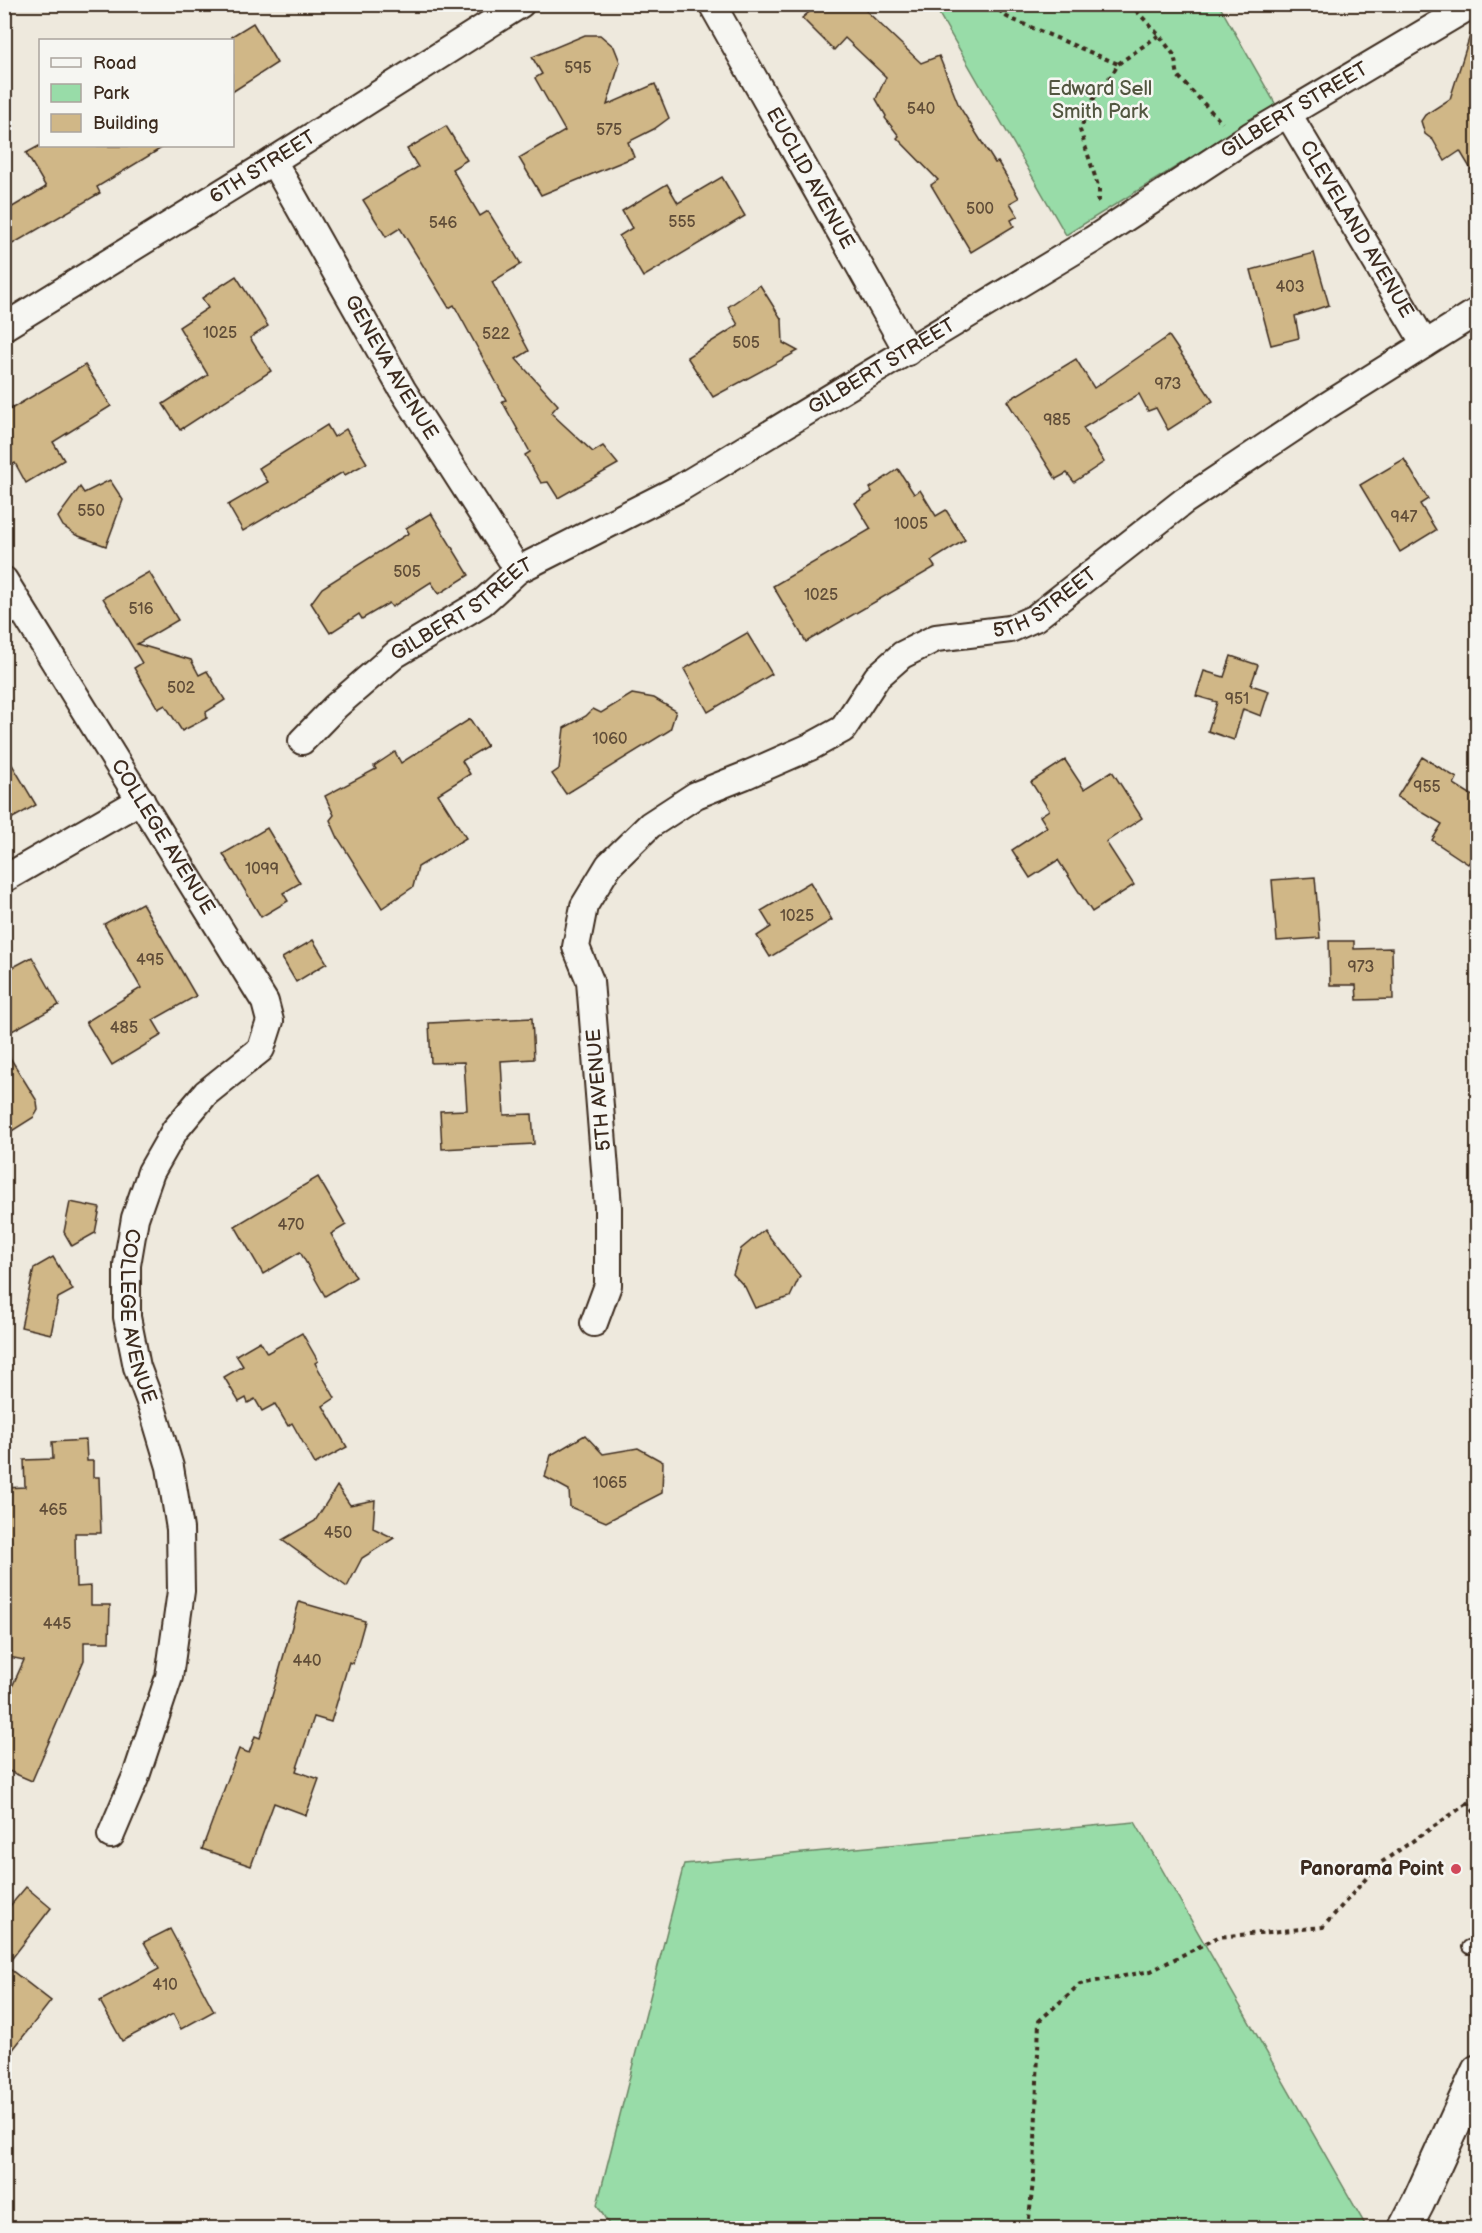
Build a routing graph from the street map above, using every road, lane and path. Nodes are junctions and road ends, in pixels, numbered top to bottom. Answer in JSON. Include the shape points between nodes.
{"nodes":[{"id":1,"x":521,"y":4,"type":"edge"},
{"id":2,"x":712,"y":4,"type":"edge"},
{"id":3,"x":992,"y":4,"type":"edge"},
{"id":4,"x":1131,"y":4,"type":"edge"},
{"id":5,"x":1473,"y":4,"type":"edge"},
{"id":6,"x":1159,"y":35,"type":"junction"},
{"id":7,"x":1118,"y":64,"type":"junction"},
{"id":8,"x":1288,"y":114,"type":"junction"},
{"id":9,"x":1237,"y":145,"type":"junction"},
{"id":10,"x":273,"y":161,"type":"junction"},
{"id":11,"x":1092,"y":240,"type":"junction"},
{"id":12,"x":1478,"y":311,"type":"edge"},
{"id":13,"x":4,"y":327,"type":"edge"},
{"id":14,"x":1425,"y":344,"type":"junction"},
{"id":15,"x":908,"y":352,"type":"junction"},
{"id":16,"x":518,"y":570,"type":"junction"},
{"id":17,"x":4,"y":580,"type":"edge"},
{"id":18,"x":14,"y":616,"type":"edge"},
{"id":19,"x":302,"y":741,"type":"dead end"},
{"id":20,"x":141,"y":800,"type":"junction"},
{"id":21,"x":609,"y":865,"type":"joint"},
{"id":22,"x":4,"y":879,"type":"edge"},
{"id":23,"x":594,"y":1323,"type":"dead end"},
{"id":24,"x":1478,"y":1799,"type":"edge"},
{"id":25,"x":1468,"y":1803,"type":"junction"},
{"id":26,"x":1478,"y":1818,"type":"edge"},
{"id":27,"x":111,"y":1834,"type":"dead end"},
{"id":28,"x":1478,"y":2071,"type":"edge"},
{"id":29,"x":1028,"y":2229,"type":"edge"},
{"id":30,"x":1405,"y":2229,"type":"edge"}],
"edges":[{"from":1,"to":10,"type":"street","name":"6TH STREET"},
{"from":2,"to":15,"type":"street","name":"EUCLID AVENUE"},
{"from":3,"to":7,"type":"path","via":[[1007,17]]},
{"from":4,"to":6,"type":"path"},
{"from":5,"to":8,"type":"street","name":"GILBERT STREET"},
{"from":6,"to":7,"type":"path"},
{"from":6,"to":9,"type":"path","via":[[1174,55],[1179,76]]},
{"from":7,"to":11,"type":"path","via":[[1098,89],[1080,130],[1099,189],[1099,199],[1083,215]]},
{"from":8,"to":9,"type":"street","name":"GILBERT STREET"},
{"from":8,"to":14,"type":"street","name":"CLEVELAND AVENUE"},
{"from":9,"to":11,"type":"street","name":"GILBERT STREET"},
{"from":10,"to":13,"type":"street","name":"6TH STREET"},
{"from":10,"to":16,"type":"street","name":"GENEVA AVENUE","via":[[402,389]]},
{"from":11,"to":15,"type":"street","name":"GILBERT STREET"},
{"from":12,"to":14,"type":"street","name":"5TH STREET"},
{"from":14,"to":21,"type":"street","name":"5TH STREET","via":[[1184,501],[1035,618],[1010,629],[936,638],[903,655],[877,677],[843,729],[777,762],[696,795],[650,825]]},
{"from":15,"to":16,"type":"street","name":"GILBERT STREET","via":[[680,488]]},
{"from":16,"to":19,"type":"street","name":"GILBERT STREET","via":[[483,602],[396,654]]},
{"from":17,"to":18,"type":"street","name":"COLLEGE AVENUE"},
{"from":18,"to":20,"type":"street","name":"COLLEGE AVENUE"},
{"from":20,"to":22,"type":"street"},
{"from":20,"to":27,"type":"street","name":"COLLEGE AVENUE","via":[[265,1002],[270,1021],[261,1049],[206,1094],[175,1130],[151,1172],[135,1218],[127,1265],[128,1317],[137,1367],[170,1467],[180,1529],[181,1591],[169,1677],[136,1776]]},
{"from":21,"to":23,"type":"street","name":"5TH AVENUE","via":[[584,906],[576,947],[590,981],[608,1207],[608,1285]]},
{"from":24,"to":25,"type":"path"},
{"from":25,"to":26,"type":"path"},
{"from":25,"to":29,"type":"path","via":[[1379,1864],[1323,1927],[1218,1937],[1151,1971],[1080,1984],[1040,2020]]},
{"from":28,"to":30,"type":"street"}]}
